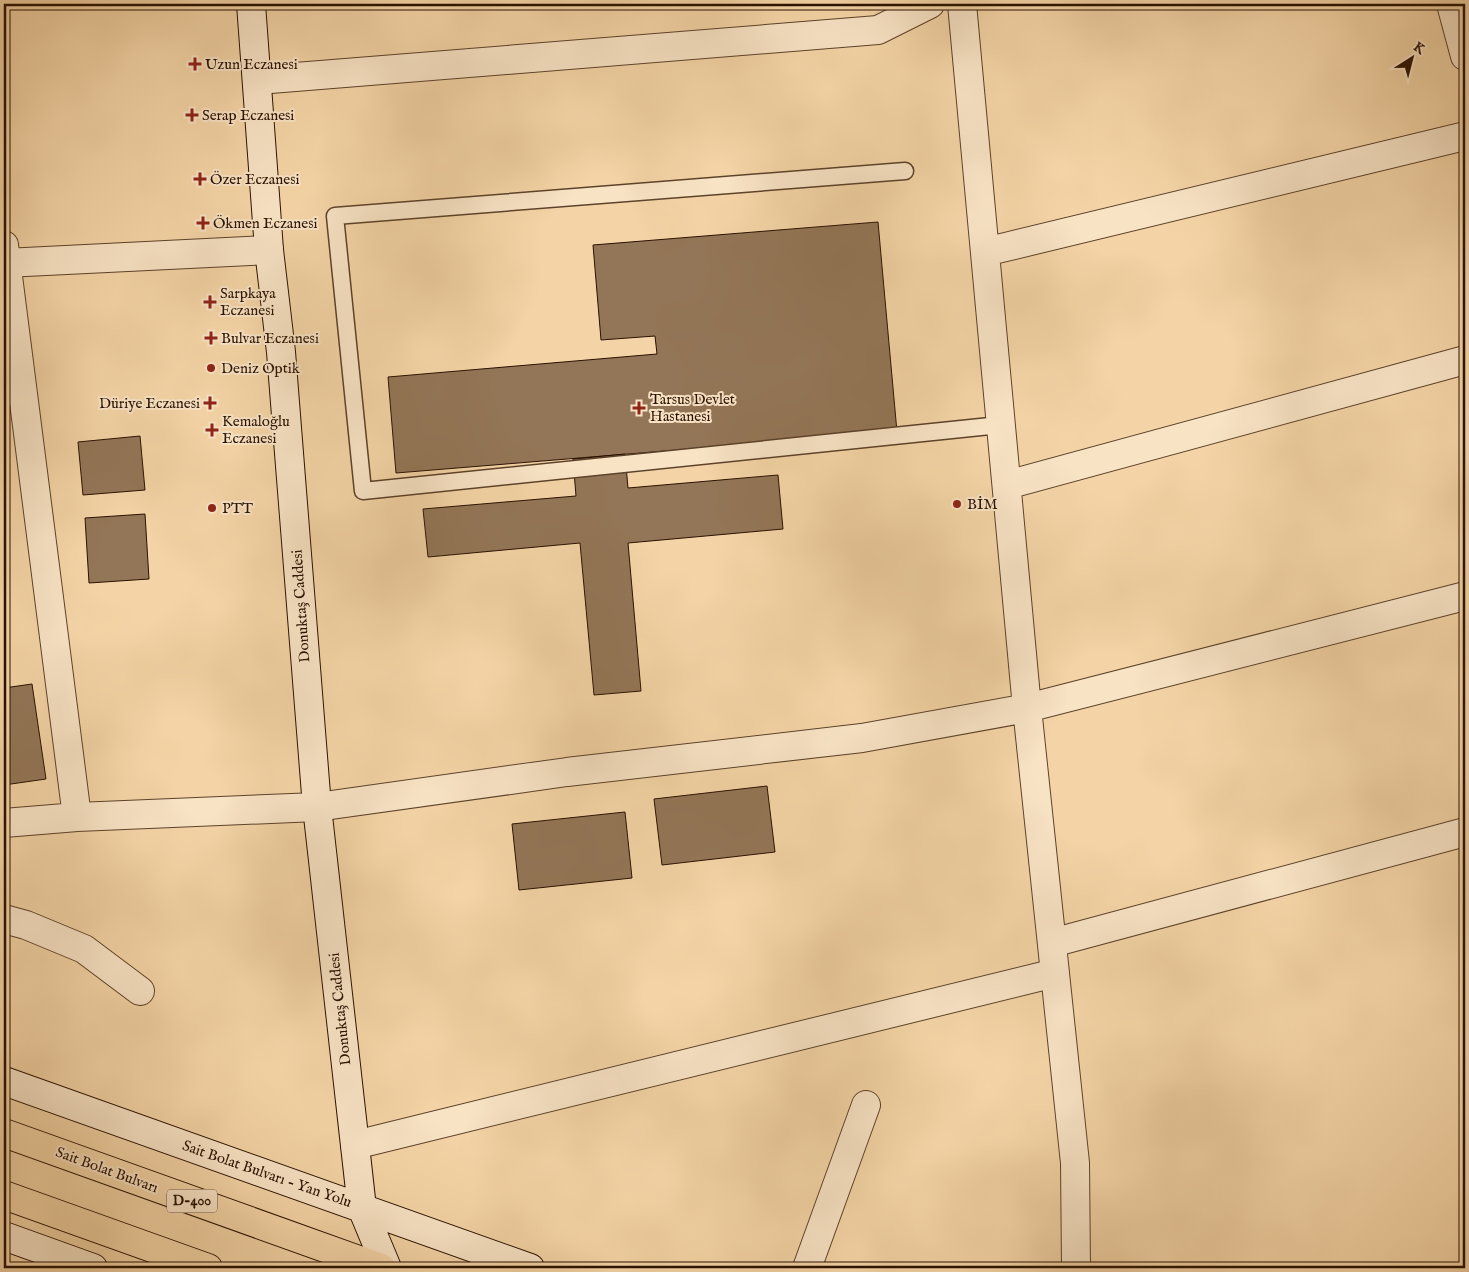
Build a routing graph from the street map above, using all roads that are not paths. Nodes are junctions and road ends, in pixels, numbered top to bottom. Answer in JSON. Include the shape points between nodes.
{"nodes":[{"id":1,"x":251,"y":4,"type":"edge"},
{"id":2,"x":930,"y":4,"type":"edge"},
{"id":3,"x":962,"y":4,"type":"edge"},
{"id":4,"x":1451,"y":4,"type":"edge"},
{"id":5,"x":1465,"y":56,"type":"edge"},
{"id":6,"x":258,"y":80,"type":"junction"},
{"id":7,"x":1465,"y":136,"type":"edge"},
{"id":8,"x":905,"y":171,"type":"dead end"},
{"id":9,"x":269,"y":250,"type":"junction"},
{"id":10,"x":985,"y":252,"type":"junction"},
{"id":11,"x":4,"y":254,"type":"edge"},
{"id":12,"x":1465,"y":360,"type":"edge"},
{"id":13,"x":1000,"y":425,"type":"junction"},
{"id":14,"x":1007,"y":485,"type":"junction"},
{"id":15,"x":1465,"y":596,"type":"edge"},
{"id":16,"x":1027,"y":708,"type":"junction"},
{"id":17,"x":316,"y":807,"type":"junction"},
{"id":18,"x":77,"y":816,"type":"junction"},
{"id":19,"x":4,"y":823,"type":"edge"},
{"id":20,"x":1465,"y":832,"type":"edge"},
{"id":21,"x":4,"y":919,"type":"edge"},
{"id":22,"x":1052,"y":943,"type":"junction"},
{"id":23,"x":1055,"y":973,"type":"junction"},
{"id":24,"x":140,"y":991,"type":"dead end"},
{"id":25,"x":4,"y":1081,"type":"edge"},
{"id":26,"x":866,"y":1105,"type":"dead end"},
{"id":27,"x":4,"y":1133,"type":"edge"},
{"id":28,"x":356,"y":1145,"type":"junction"},
{"id":29,"x":4,"y":1195,"type":"edge"},
{"id":30,"x":362,"y":1208,"type":"junction"},
{"id":31,"x":4,"y":1236,"type":"edge"},
{"id":32,"x":93,"y":1268,"type":"edge"},
{"id":33,"x":208,"y":1268,"type":"edge"},
{"id":34,"x":381,"y":1268,"type":"edge"},
{"id":35,"x":387,"y":1268,"type":"edge"},
{"id":36,"x":530,"y":1268,"type":"edge"},
{"id":37,"x":807,"y":1268,"type":"edge"},
{"id":38,"x":1076,"y":1268,"type":"edge"}],
"edges":[{"from":1,"to":6,"type":"street","name":"Donuktaş Caddesi"},
{"from":2,"to":6,"type":"street","via":[[878,30]]},
{"from":3,"to":10,"type":"street"},
{"from":4,"to":5,"type":"street"},
{"from":6,"to":9,"type":"street","name":"Donuktaş Caddesi"},
{"from":7,"to":10,"type":"street"},
{"from":8,"to":13,"type":"lane","via":[[335,216],[363,491]]},
{"from":9,"to":11,"type":"street"},
{"from":9,"to":17,"type":"street","name":"Donuktaş Caddesi","via":[[282,362]]},
{"from":10,"to":13,"type":"street"},
{"from":11,"to":18,"type":"street"},
{"from":12,"to":14,"type":"street"},
{"from":13,"to":14,"type":"street"},
{"from":14,"to":16,"type":"street"},
{"from":15,"to":16,"type":"street"},
{"from":16,"to":17,"type":"street","via":[[862,738],[567,772]]},
{"from":16,"to":22,"type":"street"},
{"from":17,"to":18,"type":"street"},
{"from":17,"to":28,"type":"street","name":"Donuktaş Caddesi"},
{"from":18,"to":19,"type":"street"},
{"from":20,"to":22,"type":"street"},
{"from":21,"to":24,"type":"street","via":[[84,949]]},
{"from":22,"to":23,"type":"street"},
{"from":23,"to":28,"type":"street"},
{"from":23,"to":38,"type":"street","via":[[1075,1163]]},
{"from":25,"to":30,"type":"street","name":"Sait Bolat Bulvarı - Yan Yolu"},
{"from":26,"to":37,"type":"street"},
{"from":27,"to":34,"type":"highway","name":"Sait Bolat Bulvarı","number":"D-400"},
{"from":28,"to":30,"type":"street","name":"Donuktaş Caddesi"},
{"from":29,"to":33,"type":"highway"},
{"from":30,"to":35,"type":"street","name":"Donuktaş Caddesi"},
{"from":30,"to":36,"type":"street","name":"Sait Bolat Bulvarı - Yan Yolu"},
{"from":31,"to":32,"type":"street"}]}
